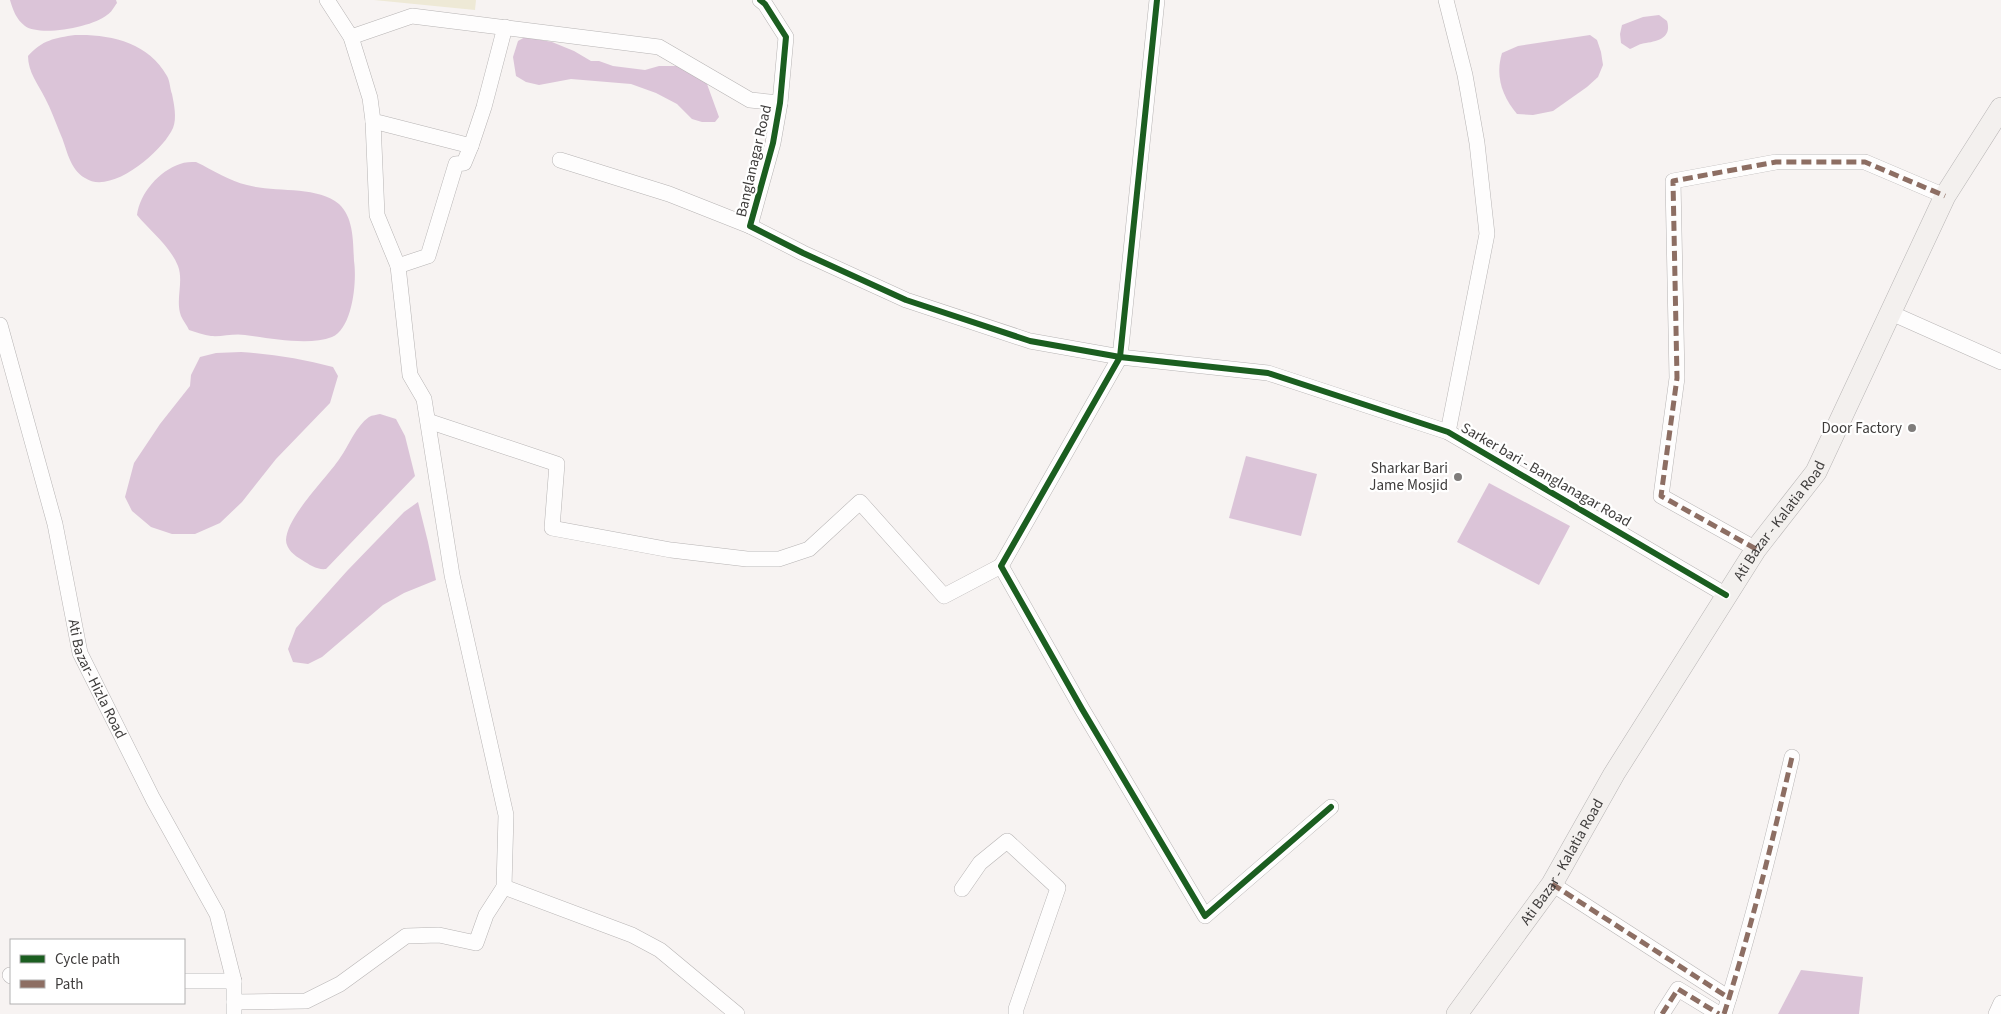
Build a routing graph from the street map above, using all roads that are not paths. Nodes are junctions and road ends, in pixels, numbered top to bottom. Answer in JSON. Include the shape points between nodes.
{"nodes":[{"id":1,"x":327,"y":0,"type":"edge"},
{"id":2,"x":760,"y":0,"type":"edge"},
{"id":3,"x":1157,"y":0,"type":"edge"},
{"id":4,"x":1446,"y":0,"type":"edge"},
{"id":5,"x":505,"y":27,"type":"junction"},
{"id":6,"x":351,"y":37,"type":"junction"},
{"id":7,"x":780,"y":103,"type":"junction"},
{"id":8,"x":2001,"y":108,"type":"edge"},
{"id":9,"x":373,"y":121,"type":"junction"},
{"id":10,"x":471,"y":146,"type":"junction"},
{"id":11,"x":560,"y":160,"type":"dead end"},
{"id":12,"x":1945,"y":196,"type":"junction"},
{"id":13,"x":750,"y":226,"type":"junction"},
{"id":14,"x":398,"y":266,"type":"junction"},
{"id":15,"x":906,"y":300,"type":"joint"},
{"id":16,"x":1891,"y":313,"type":"junction"},
{"id":17,"x":0,"y":325,"type":"edge"},
{"id":18,"x":1120,"y":357,"type":"junction"},
{"id":19,"x":2001,"y":362,"type":"edge"},
{"id":20,"x":428,"y":421,"type":"junction"},
{"id":21,"x":1448,"y":432,"type":"junction"},
{"id":22,"x":1756,"y":549,"type":"junction"},
{"id":23,"x":1001,"y":566,"type":"junction"},
{"id":24,"x":1726,"y":595,"type":"junction"},
{"id":25,"x":1792,"y":757,"type":"dead end"},
{"id":26,"x":1331,"y":807,"type":"dead end"},
{"id":27,"x":1552,"y":884,"type":"junction"},
{"id":28,"x":504,"y":887,"type":"junction"},
{"id":29,"x":962,"y":889,"type":"dead end"},
{"id":30,"x":185,"y":981,"type":"edge"},
{"id":31,"x":234,"y":981,"type":"junction"},
{"id":32,"x":1729,"y":998,"type":"junction"},
{"id":33,"x":2001,"y":1003,"type":"edge"},
{"id":34,"x":234,"y":1008,"type":"edge"},
{"id":35,"x":737,"y":1014,"type":"edge"},
{"id":36,"x":1016,"y":1014,"type":"edge"},
{"id":37,"x":1457,"y":1014,"type":"edge"},
{"id":38,"x":1662,"y":1014,"type":"edge"},
{"id":39,"x":1719,"y":1014,"type":"edge"},
{"id":40,"x":1724,"y":1014,"type":"edge"},
{"id":41,"x":1996,"y":1014,"type":"edge"}],
"edges":[{"from":1,"to":6,"type":"street"},
{"from":2,"to":7,"type":"street","name":"Banglanagar Road","via":[[786,37]]},
{"from":3,"to":18,"type":"street"},
{"from":4,"to":21,"type":"street","via":[[1466,75],[1487,234]]},
{"from":5,"to":6,"type":"street","via":[[412,16]]},
{"from":5,"to":7,"type":"street","via":[[659,47],[750,100]]},
{"from":5,"to":10,"type":"street"},
{"from":6,"to":9,"type":"street","via":[[370,98]]},
{"from":7,"to":13,"type":"street","name":"Banglanagar Road","via":[[774,143]]},
{"from":8,"to":12,"type":"main road","name":"Ati Bazar - Kalatia Road"},
{"from":9,"to":10,"type":"street"},
{"from":9,"to":14,"type":"street","via":[[377,215]]},
{"from":10,"to":14,"type":"street","via":[[464,162],[456,164],[428,256]]},
{"from":11,"to":13,"type":"street","via":[[669,194]]},
{"from":12,"to":16,"type":"main road","name":"Ati Bazar - Kalatia Road"},
{"from":12,"to":22,"type":"street","via":[[1865,162],[1776,162],[1672,181],[1677,378],[1661,496]]},
{"from":13,"to":15,"type":"street","name":"Banglanagar Road"},
{"from":14,"to":20,"type":"street","via":[[410,374],[424,399]]},
{"from":15,"to":18,"type":"street","name":"Sarker bari - Banglanagar Road","via":[[1030,341]]},
{"from":16,"to":19,"type":"street"},
{"from":16,"to":22,"type":"main road","name":"Ati Bazar - Kalatia Road","via":[[1816,472]]},
{"from":17,"to":31,"type":"street","name":"Ati Bazar- Hizla Road","via":[[55,524],[80,653],[153,799],[217,914]]},
{"from":18,"to":21,"type":"street","name":"Sarker bari - Banglanagar Road","via":[[1268,373]]},
{"from":18,"to":23,"type":"street"},
{"from":20,"to":23,"type":"street","via":[[558,464],[552,528],[671,550],[747,559],[779,559],[809,548],[860,502],[944,596]]},
{"from":20,"to":28,"type":"street","via":[[452,575],[506,815]]},
{"from":21,"to":24,"type":"street","name":"Sarker bari - Banglanagar Road"},
{"from":22,"to":24,"type":"main road","name":"Ati Bazar - Kalatia Road"},
{"from":23,"to":26,"type":"street","via":[[1205,916]]},
{"from":24,"to":27,"type":"main road","name":"Ati Bazar - Kalatia Road","via":[[1614,774]]},
{"from":25,"to":32,"type":"street"},
{"from":27,"to":32,"type":"street"},
{"from":27,"to":37,"type":"main road","name":"Ati Bazar - Kalatia Road"},
{"from":28,"to":34,"type":"street","via":[[486,915],[476,943],[439,935],[406,936],[340,984],[306,1001]]},
{"from":28,"to":35,"type":"street","via":[[632,935],[660,950]]},
{"from":29,"to":36,"type":"street","via":[[980,863],[1007,842],[1058,888]]},
{"from":30,"to":31,"type":"street"},
{"from":31,"to":34,"type":"street","name":"Ati Bazar- Hizla Road"},
{"from":32,"to":40,"type":"street"},
{"from":33,"to":41,"type":"street"},
{"from":38,"to":39,"type":"street","via":[[1678,989]]}]}
